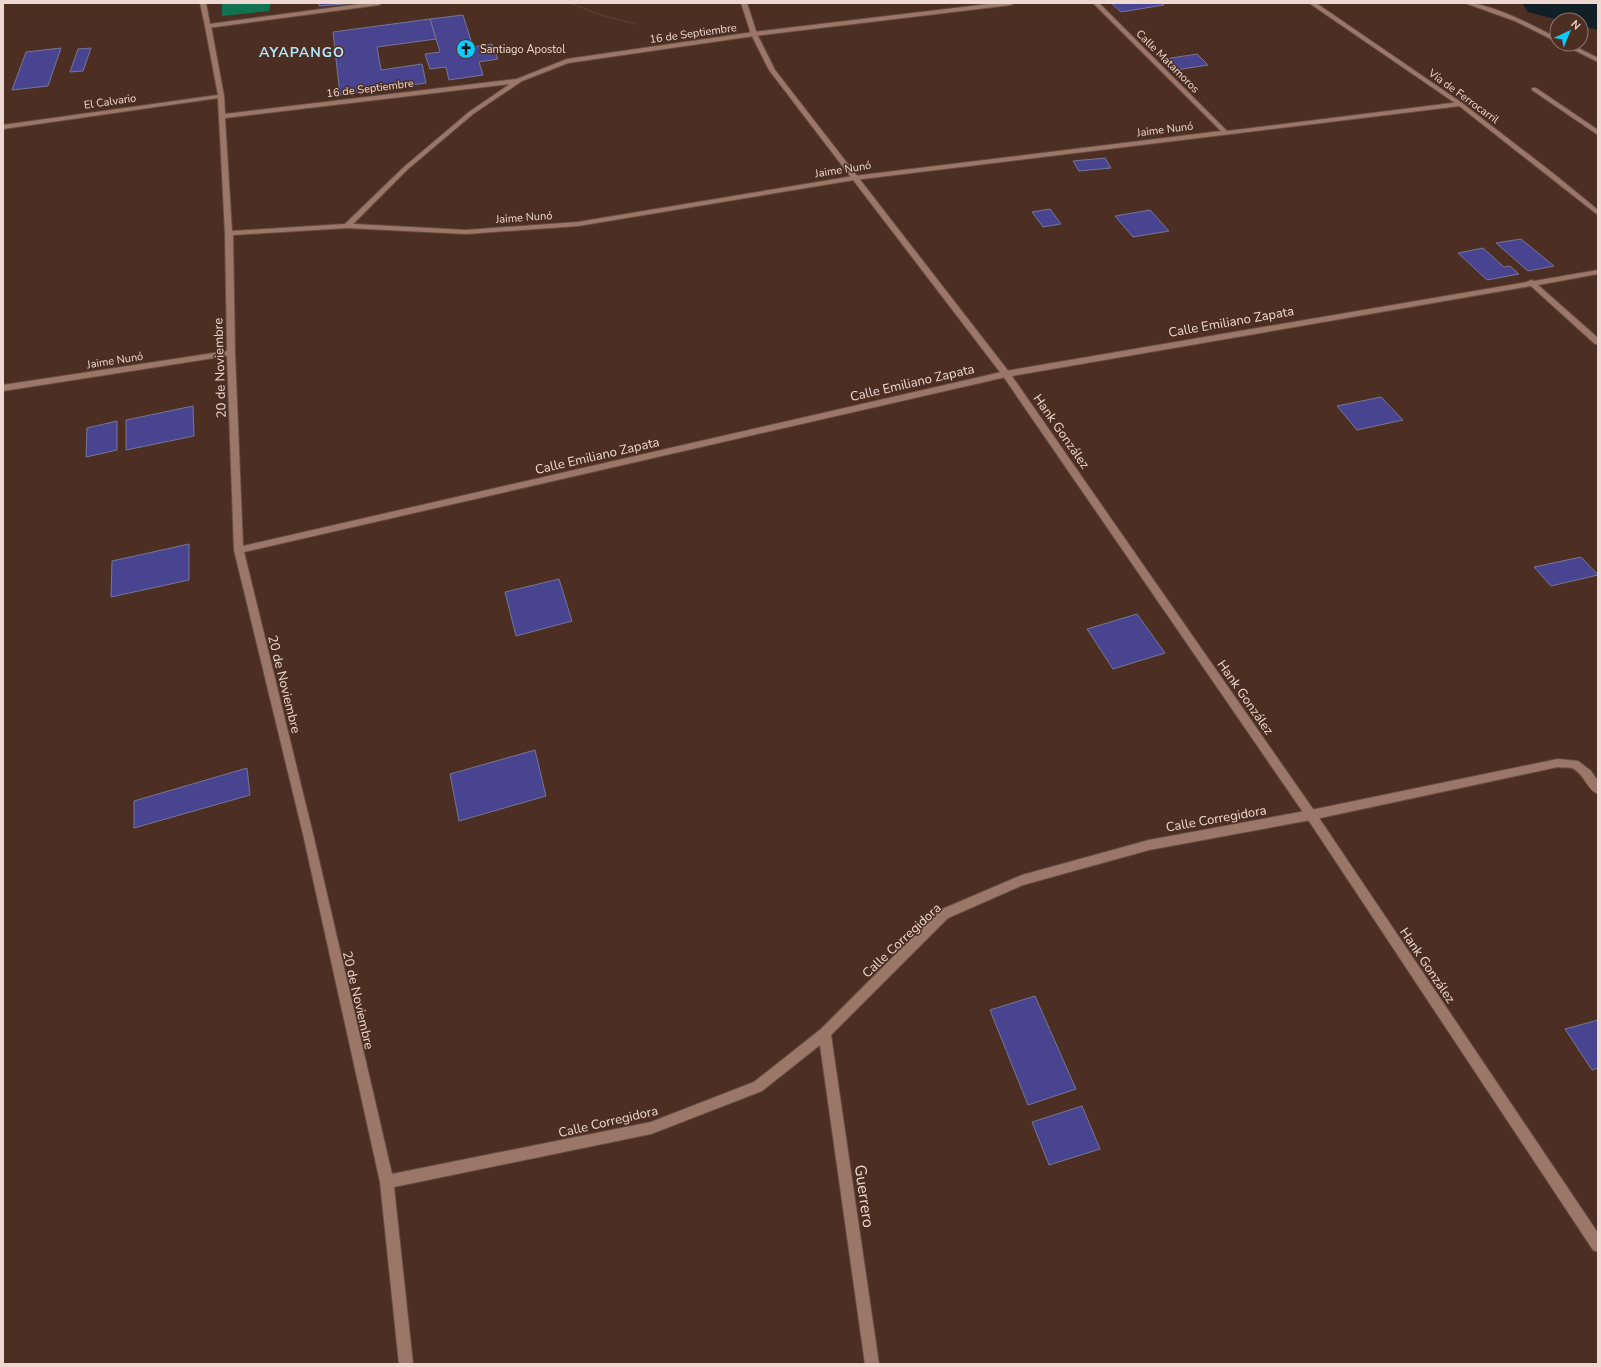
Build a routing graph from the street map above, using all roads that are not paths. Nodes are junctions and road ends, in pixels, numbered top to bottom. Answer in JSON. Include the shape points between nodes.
{"nodes":[{"id":1,"x":204,"y":3,"type":"edge"},
{"id":2,"x":379,"y":3,"type":"edge"},
{"id":3,"x":744,"y":3,"type":"edge"},
{"id":4,"x":1011,"y":3,"type":"edge"},
{"id":5,"x":1096,"y":3,"type":"edge"},
{"id":6,"x":1312,"y":3,"type":"edge"},
{"id":7,"x":1468,"y":3,"type":"edge"},
{"id":8,"x":972,"y":5,"type":"edge"},
{"id":9,"x":208,"y":26,"type":"junction"},
{"id":10,"x":754,"y":34,"type":"junction"},
{"id":11,"x":1549,"y":36,"type":"edge"},
{"id":12,"x":1582,"y":52,"type":"edge"},
{"id":13,"x":1598,"y":60,"type":"edge"},
{"id":14,"x":520,"y":80,"type":"junction"},
{"id":15,"x":1534,"y":89,"type":"dead end"},
{"id":16,"x":221,"y":96,"type":"junction"},
{"id":17,"x":1460,"y":104,"type":"junction"},
{"id":18,"x":222,"y":116,"type":"junction"},
{"id":19,"x":3,"y":127,"type":"edge"},
{"id":20,"x":1226,"y":132,"type":"junction"},
{"id":21,"x":1598,"y":133,"type":"edge"},
{"id":22,"x":854,"y":178,"type":"junction"},
{"id":23,"x":1598,"y":213,"type":"edge"},
{"id":24,"x":347,"y":226,"type":"junction"},
{"id":25,"x":229,"y":233,"type":"junction"},
{"id":26,"x":1598,"y":272,"type":"edge"},
{"id":27,"x":1531,"y":282,"type":"junction"},
{"id":28,"x":1598,"y":342,"type":"edge"},
{"id":29,"x":231,"y":353,"type":"junction"},
{"id":30,"x":1006,"y":374,"type":"junction"},
{"id":31,"x":3,"y":388,"type":"edge"},
{"id":32,"x":239,"y":550,"type":"junction"},
{"id":33,"x":1598,"y":789,"type":"edge"},
{"id":34,"x":1310,"y":815,"type":"junction"},
{"id":35,"x":825,"y":1033,"type":"junction"},
{"id":36,"x":387,"y":1182,"type":"junction"},
{"id":37,"x":1598,"y":1245,"type":"edge"},
{"id":38,"x":406,"y":1364,"type":"edge"},
{"id":39,"x":872,"y":1364,"type":"edge"}],
"edges":[{"from":1,"to":9,"type":"street","name":"20 de Noviembre"},
{"from":2,"to":9,"type":"street"},
{"from":3,"to":10,"type":"street","name":"Hank González"},
{"from":4,"to":8,"type":"street","name":"16 de Septiembre"},
{"from":5,"to":20,"type":"street","name":"Calle Matamoros"},
{"from":6,"to":17,"type":"street","name":"Vía de Ferrocarril"},
{"from":7,"to":11,"type":"street","via":[[1517,20]]},
{"from":8,"to":10,"type":"street","name":"16 de Septiembre"},
{"from":9,"to":16,"type":"street","name":"20 de Noviembre"},
{"from":10,"to":14,"type":"street","name":"16 de Septiembre","via":[[566,61]]},
{"from":10,"to":22,"type":"street","name":"Hank González","via":[[772,70]]},
{"from":12,"to":13,"type":"street"},
{"from":14,"to":18,"type":"street","name":"16 de Septiembre"},
{"from":14,"to":24,"type":"street","name":"16 de Septiembre","via":[[471,113],[406,168]]},
{"from":15,"to":21,"type":"street"},
{"from":16,"to":18,"type":"street","name":"20 de Noviembre"},
{"from":16,"to":19,"type":"street","name":"El Calvario"},
{"from":17,"to":20,"type":"street","name":"Jaime Nunó"},
{"from":17,"to":23,"type":"street","name":"Vía de Ferrocarril"},
{"from":18,"to":25,"type":"street","name":"20 de Noviembre"},
{"from":20,"to":22,"type":"street","name":"Jaime Nunó"},
{"from":22,"to":24,"type":"street","name":"Jaime Nunó","via":[[578,224],[466,232]]},
{"from":22,"to":30,"type":"street","name":"Hank González"},
{"from":24,"to":25,"type":"street","name":"Jaime Nunó"},
{"from":25,"to":29,"type":"street","name":"20 de Noviembre"},
{"from":26,"to":27,"type":"street","name":"Calle Emiliano Zapata"},
{"from":27,"to":28,"type":"street"},
{"from":27,"to":30,"type":"street","name":"Calle Emiliano Zapata"},
{"from":29,"to":31,"type":"street","name":"Jaime Nunó"},
{"from":29,"to":32,"type":"street","name":"20 de Noviembre"},
{"from":30,"to":32,"type":"street","name":"Calle Emiliano Zapata"},
{"from":30,"to":34,"type":"street","name":"Hank González"},
{"from":32,"to":36,"type":"street","name":"20 de Noviembre","via":[[308,834]]},
{"from":33,"to":34,"type":"street","name":"Calle Corregidora","via":[[1574,764],[1558,763]]},
{"from":34,"to":35,"type":"street","name":"Calle Corregidora","via":[[1149,845],[1022,880],[944,914]]},
{"from":34,"to":37,"type":"street","name":"Hank González"},
{"from":35,"to":36,"type":"street","name":"Calle Corregidora","via":[[758,1087],[651,1128]]},
{"from":35,"to":39,"type":"street","name":"Guerrero"},
{"from":36,"to":38,"type":"street","name":"20 de Noviembre"}]}
